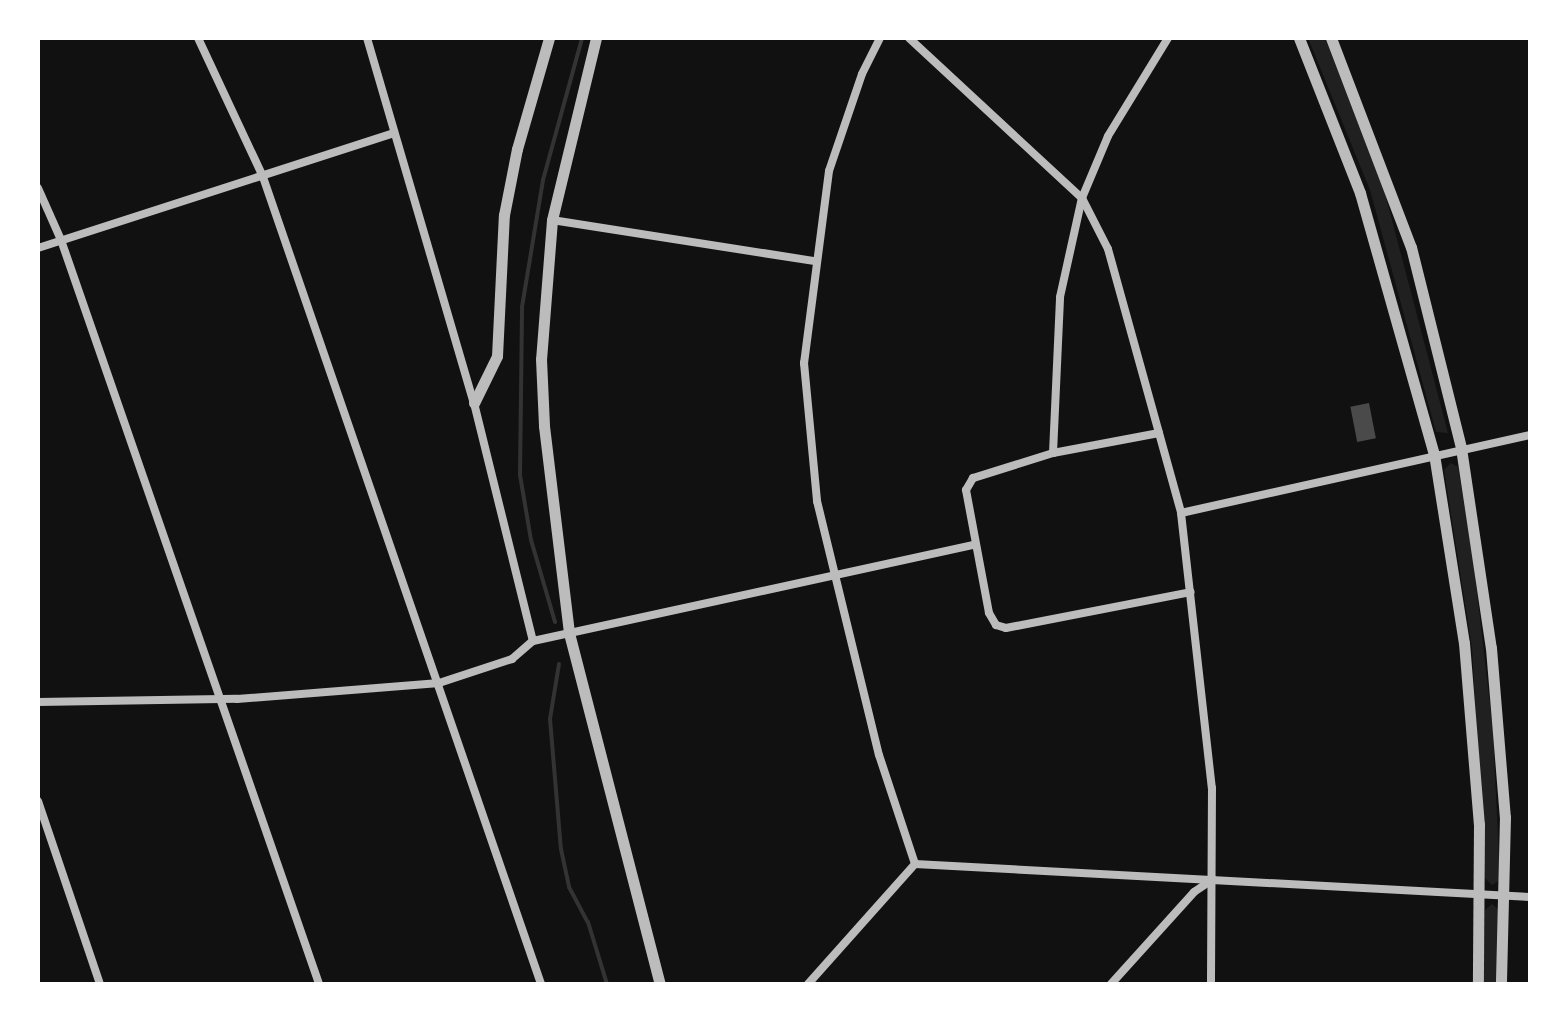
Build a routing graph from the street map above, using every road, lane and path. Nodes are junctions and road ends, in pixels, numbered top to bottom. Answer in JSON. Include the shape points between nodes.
{"nodes":[{"id":1,"x":198,"y":38,"type":"edge"},
{"id":2,"x":367,"y":38,"type":"edge"},
{"id":3,"x":549,"y":38,"type":"edge"},
{"id":4,"x":596,"y":38,"type":"edge"},
{"id":5,"x":880,"y":38,"type":"edge"},
{"id":6,"x":909,"y":38,"type":"edge"},
{"id":7,"x":1168,"y":38,"type":"edge"},
{"id":8,"x":1299,"y":38,"type":"edge"},
{"id":9,"x":1331,"y":38,"type":"edge"},
{"id":10,"x":393,"y":133,"type":"junction"},
{"id":11,"x":263,"y":177,"type":"junction"},
{"id":12,"x":38,"y":188,"type":"edge"},
{"id":13,"x":1082,"y":198,"type":"junction"},
{"id":14,"x":552,"y":220,"type":"junction"},
{"id":15,"x":61,"y":240,"type":"junction"},
{"id":16,"x":38,"y":248,"type":"edge"},
{"id":17,"x":815,"y":261,"type":"junction"},
{"id":18,"x":474,"y":403,"type":"junction"},
{"id":19,"x":1159,"y":433,"type":"junction"},
{"id":20,"x":1530,"y":435,"type":"edge"},
{"id":21,"x":1461,"y":448,"type":"junction"},
{"id":22,"x":1053,"y":453,"type":"junction"},
{"id":23,"x":1434,"y":454,"type":"junction"},
{"id":24,"x":1181,"y":513,"type":"junction"},
{"id":25,"x":975,"y":545,"type":"junction"},
{"id":26,"x":835,"y":573,"type":"junction"},
{"id":27,"x":1191,"y":592,"type":"junction"},
{"id":28,"x":569,"y":633,"type":"junction"},
{"id":29,"x":533,"y":641,"type":"junction"},
{"id":30,"x":439,"y":683,"type":"junction"},
{"id":31,"x":219,"y":698,"type":"junction"},
{"id":32,"x":38,"y":702,"type":"edge"},
{"id":33,"x":38,"y":801,"type":"edge"},
{"id":34,"x":915,"y":864,"type":"junction"},
{"id":35,"x":1214,"y":879,"type":"junction"},
{"id":36,"x":1481,"y":894,"type":"junction"},
{"id":37,"x":1506,"y":896,"type":"junction"},
{"id":38,"x":1530,"y":897,"type":"edge"},
{"id":39,"x":100,"y":984,"type":"edge"},
{"id":40,"x":319,"y":984,"type":"edge"},
{"id":41,"x":541,"y":984,"type":"edge"},
{"id":42,"x":660,"y":984,"type":"edge"},
{"id":43,"x":808,"y":984,"type":"edge"},
{"id":44,"x":1111,"y":984,"type":"edge"},
{"id":45,"x":1211,"y":984,"type":"edge"},
{"id":46,"x":1478,"y":984,"type":"edge"},
{"id":47,"x":1501,"y":984,"type":"edge"}],
"edges":[{"from":1,"to":11,"type":"street"},
{"from":2,"to":10,"type":"street"},
{"from":3,"to":18,"type":"street","via":[[504,215],[497,356]]},
{"from":4,"to":14,"type":"street"},
{"from":5,"to":17,"type":"street","via":[[829,171]]},
{"from":6,"to":13,"type":"street"},
{"from":7,"to":13,"type":"street","via":[[1108,136]]},
{"from":8,"to":23,"type":"street","via":[[1360,193]]},
{"from":9,"to":21,"type":"street","via":[[1407,234]]},
{"from":10,"to":11,"type":"street"},
{"from":10,"to":18,"type":"street"},
{"from":11,"to":15,"type":"street"},
{"from":11,"to":30,"type":"street"},
{"from":12,"to":15,"type":"street"},
{"from":13,"to":19,"type":"street","via":[[1108,249]]},
{"from":13,"to":22,"type":"street","via":[[1060,297]]},
{"from":14,"to":17,"type":"street"},
{"from":14,"to":28,"type":"street","via":[[541,359]]},
{"from":15,"to":16,"type":"street"},
{"from":15,"to":31,"type":"street"},
{"from":17,"to":26,"type":"street","via":[[804,363],[807,423],[817,501]]},
{"from":18,"to":29,"type":"street"},
{"from":19,"to":22,"type":"street"},
{"from":19,"to":24,"type":"street"},
{"from":20,"to":21,"type":"street"},
{"from":21,"to":23,"type":"street"},
{"from":21,"to":37,"type":"street","via":[[1491,648]]},
{"from":22,"to":25,"type":"street","via":[[973,478],[966,490]]},
{"from":23,"to":24,"type":"street"},
{"from":23,"to":36,"type":"street","via":[[1464,643]]},
{"from":24,"to":27,"type":"street"},
{"from":25,"to":26,"type":"street"},
{"from":25,"to":27,"type":"street","via":[[989,613],[996,625],[1006,628]]},
{"from":26,"to":28,"type":"street"},
{"from":26,"to":34,"type":"street","via":[[879,755]]},
{"from":27,"to":35,"type":"street","via":[[1206,712]]},
{"from":28,"to":29,"type":"street"},
{"from":28,"to":42,"type":"street"},
{"from":29,"to":30,"type":"street","via":[[512,659]]},
{"from":30,"to":31,"type":"street"},
{"from":30,"to":41,"type":"street"},
{"from":31,"to":32,"type":"street"},
{"from":31,"to":40,"type":"street"},
{"from":33,"to":39,"type":"street"},
{"from":34,"to":35,"type":"street"},
{"from":34,"to":43,"type":"street"},
{"from":35,"to":36,"type":"street"},
{"from":35,"to":44,"type":"street","via":[[1194,892]]},
{"from":35,"to":45,"type":"street"},
{"from":36,"to":37,"type":"street"},
{"from":36,"to":46,"type":"street"},
{"from":37,"to":38,"type":"street"},
{"from":37,"to":47,"type":"street"}]}
